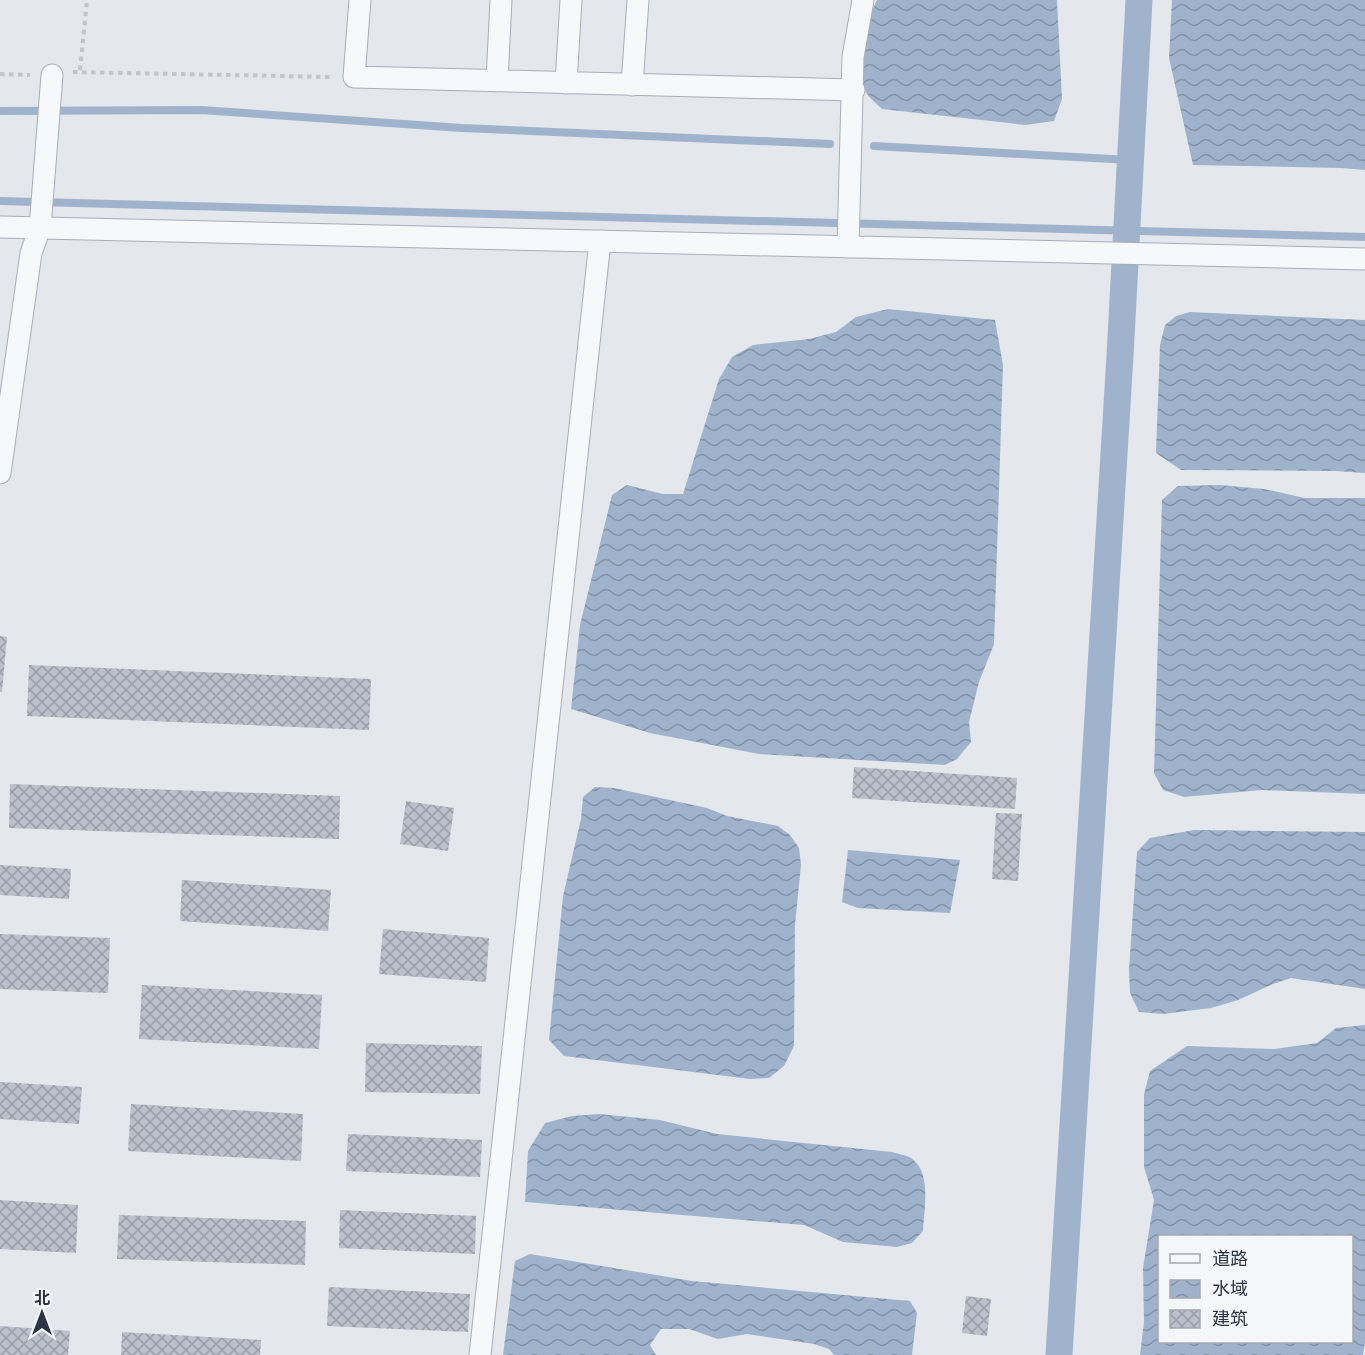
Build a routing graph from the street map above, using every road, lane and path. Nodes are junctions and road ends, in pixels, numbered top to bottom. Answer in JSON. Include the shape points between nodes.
{"nodes":[{"id":1,"x":87,"y":0,"type":"edge"},
{"id":2,"x":360,"y":0,"type":"edge"},
{"id":3,"x":501,"y":0,"type":"edge"},
{"id":4,"x":571,"y":0,"type":"edge"},
{"id":5,"x":638,"y":0,"type":"edge"},
{"id":6,"x":863,"y":0,"type":"edge"},
{"id":7,"x":80,"y":70,"type":"junction"},
{"id":8,"x":0,"y":74,"type":"edge"},
{"id":9,"x":52,"y":75,"type":"junction"},
{"id":10,"x":354,"y":77,"type":"junction"},
{"id":11,"x":497,"y":81,"type":"junction"},
{"id":12,"x":566,"y":83,"type":"junction"},
{"id":13,"x":632,"y":85,"type":"junction"},
{"id":14,"x":854,"y":90,"type":"junction"},
{"id":15,"x":40,"y":221,"type":"junction"},
{"id":16,"x":0,"y":227,"type":"edge"},
{"id":17,"x":600,"y":241,"type":"junction"},
{"id":18,"x":849,"y":242,"type":"junction"},
{"id":19,"x":1365,"y":258,"type":"edge"},
{"id":20,"x":0,"y":473,"type":"edge"},
{"id":21,"x":480,"y":1355,"type":"edge"}],
"edges":[{"from":1,"to":7,"type":"path"},
{"from":2,"to":10,"type":"street"},
{"from":3,"to":11,"type":"street"},
{"from":4,"to":12,"type":"street"},
{"from":5,"to":13,"type":"street"},
{"from":6,"to":14,"type":"street","via":[[853,57]]},
{"from":7,"to":9,"type":"path"},
{"from":7,"to":10,"type":"path"},
{"from":8,"to":9,"type":"path"},
{"from":9,"to":15,"type":"street"},
{"from":10,"to":11,"type":"street"},
{"from":11,"to":12,"type":"street"},
{"from":12,"to":13,"type":"street"},
{"from":13,"to":14,"type":"street"},
{"from":14,"to":18,"type":"street"},
{"from":15,"to":16,"type":"street"},
{"from":15,"to":17,"type":"street"},
{"from":15,"to":20,"type":"street","via":[[31,253]]},
{"from":17,"to":18,"type":"street"},
{"from":17,"to":21,"type":"street"},
{"from":18,"to":19,"type":"street","via":[[1068,252]]}]}
